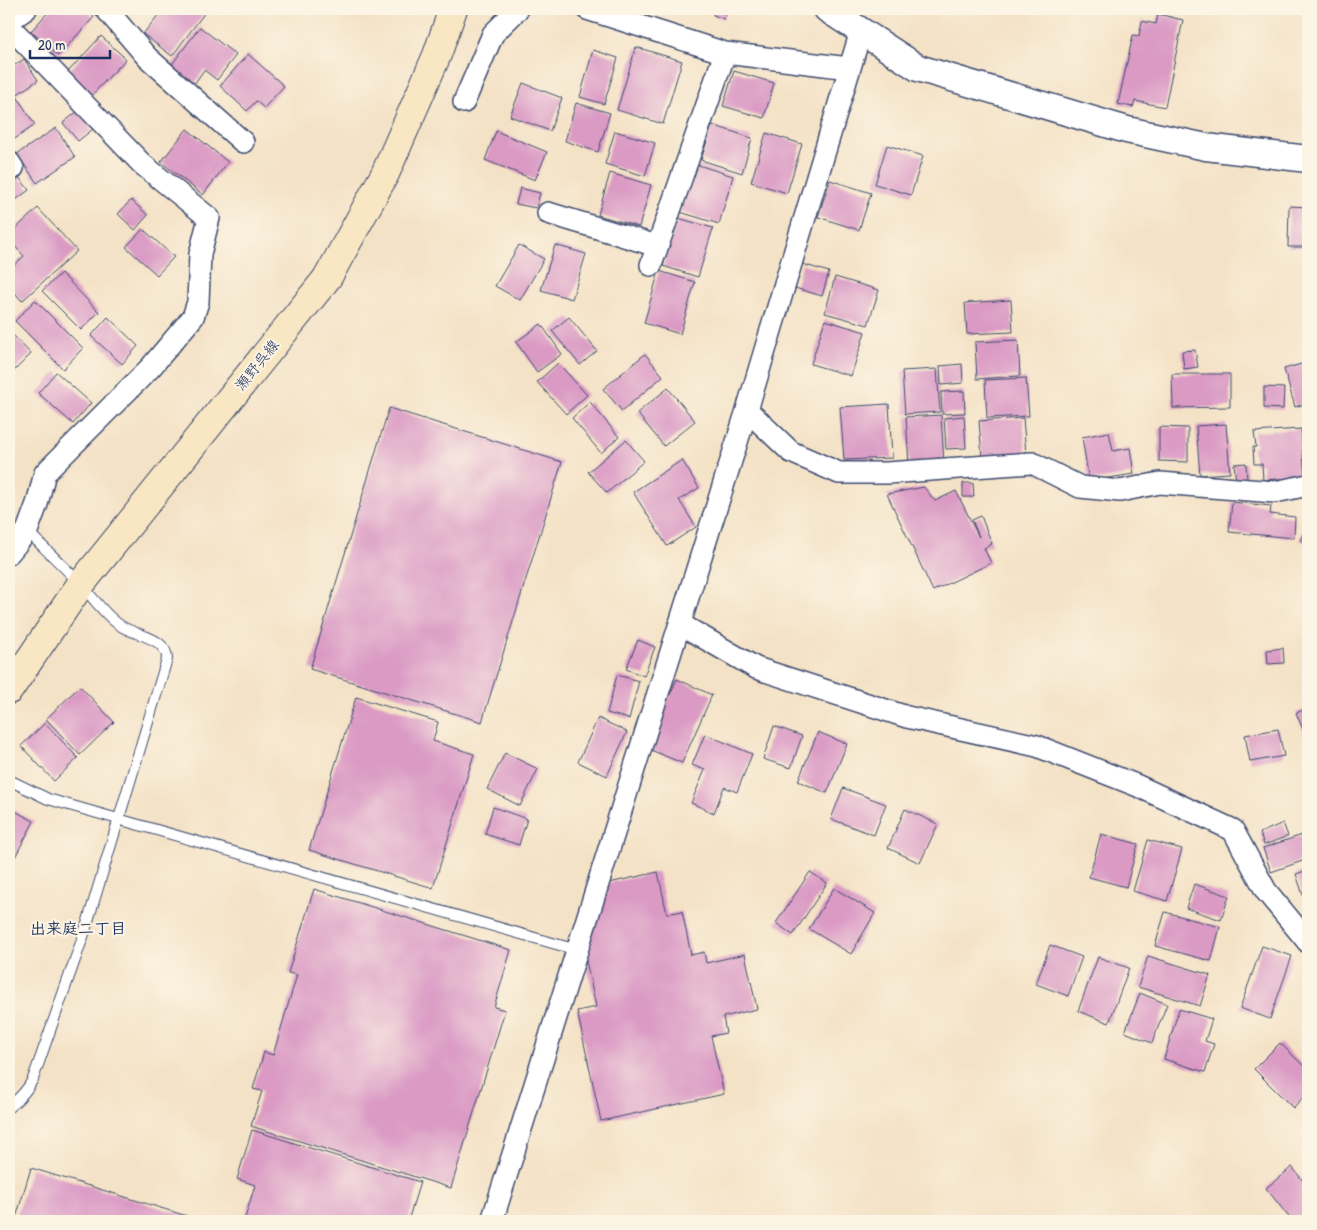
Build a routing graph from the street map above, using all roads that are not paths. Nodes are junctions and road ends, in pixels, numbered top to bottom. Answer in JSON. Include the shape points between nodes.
{"nodes":[{"id":1,"x":26,"y":9,"type":"edge"},
{"id":2,"x":106,"y":9,"type":"edge"},
{"id":3,"x":453,"y":9,"type":"edge"},
{"id":4,"x":518,"y":9,"type":"edge"},
{"id":5,"x":587,"y":9,"type":"edge"},
{"id":6,"x":827,"y":9,"type":"edge"},
{"id":7,"x":9,"y":21,"type":"edge"},
{"id":8,"x":9,"y":26,"type":"edge"},
{"id":9,"x":861,"y":30,"type":"junction"},
{"id":10,"x":725,"y":53,"type":"junction"},
{"id":11,"x":849,"y":68,"type":"junction"},
{"id":12,"x":464,"y":102,"type":"dead end"},
{"id":13,"x":243,"y":142,"type":"dead end"},
{"id":14,"x":1308,"y":159,"type":"edge"},
{"id":15,"x":9,"y":162,"type":"edge"},
{"id":16,"x":9,"y":171,"type":"edge"},
{"id":17,"x":548,"y":213,"type":"dead end"},
{"id":18,"x":747,"y":410,"type":"junction"},
{"id":19,"x":1308,"y":485,"type":"edge"},
{"id":20,"x":27,"y":531,"type":"junction"},
{"id":21,"x":9,"y":553,"type":"edge"},
{"id":22,"x":81,"y":584,"type":"junction"},
{"id":23,"x":680,"y":624,"type":"junction"},
{"id":24,"x":9,"y":690,"type":"edge"},
{"id":25,"x":9,"y":780,"type":"edge"},
{"id":26,"x":119,"y":819,"type":"junction"},
{"id":27,"x":1308,"y":942,"type":"edge"},
{"id":28,"x":577,"y":950,"type":"junction"},
{"id":29,"x":9,"y":1107,"type":"edge"},
{"id":30,"x":492,"y":1221,"type":"edge"}],
"edges":[{"from":1,"to":7,"type":"street"},
{"from":2,"to":13,"type":"street","via":[[147,57]]},
{"from":3,"to":22,"type":"main road","name":"瀬野呉線","via":[[437,55],[385,174],[328,277]]},
{"from":4,"to":12,"type":"street","via":[[493,34]]},
{"from":5,"to":10,"type":"street"},
{"from":6,"to":9,"type":"street"},
{"from":8,"to":20,"type":"street","via":[[142,164],[209,218],[200,254],[198,302],[193,317],[151,367],[45,473]]},
{"from":9,"to":11,"type":"street"},
{"from":9,"to":14,"type":"street","via":[[918,68],[1127,130],[1206,147]]},
{"from":10,"to":11,"type":"street"},
{"from":10,"to":17,"type":"street","via":[[654,256]]},
{"from":11,"to":18,"type":"street"},
{"from":15,"to":16,"type":"street","via":[[13,168]]},
{"from":18,"to":19,"type":"street","via":[[791,452],[838,473],[887,473],[1032,463],[1080,487],[1120,491],[1160,483],[1276,492]]},
{"from":18,"to":23,"type":"street"},
{"from":20,"to":21,"type":"street"},
{"from":20,"to":22,"type":"lane"},
{"from":22,"to":24,"type":"main road","name":"瀬野呉線"},
{"from":22,"to":26,"type":"lane","via":[[114,621],[161,644],[167,654]]},
{"from":23,"to":27,"type":"street","via":[[756,668],[907,717],[1036,746],[1138,786],[1233,830],[1266,891]]},
{"from":23,"to":28,"type":"street"},
{"from":25,"to":26,"type":"lane","via":[[48,799]]},
{"from":26,"to":28,"type":"lane"},
{"from":26,"to":29,"type":"lane","via":[[84,934],[33,1079],[24,1094]]},
{"from":28,"to":30,"type":"street"}]}
